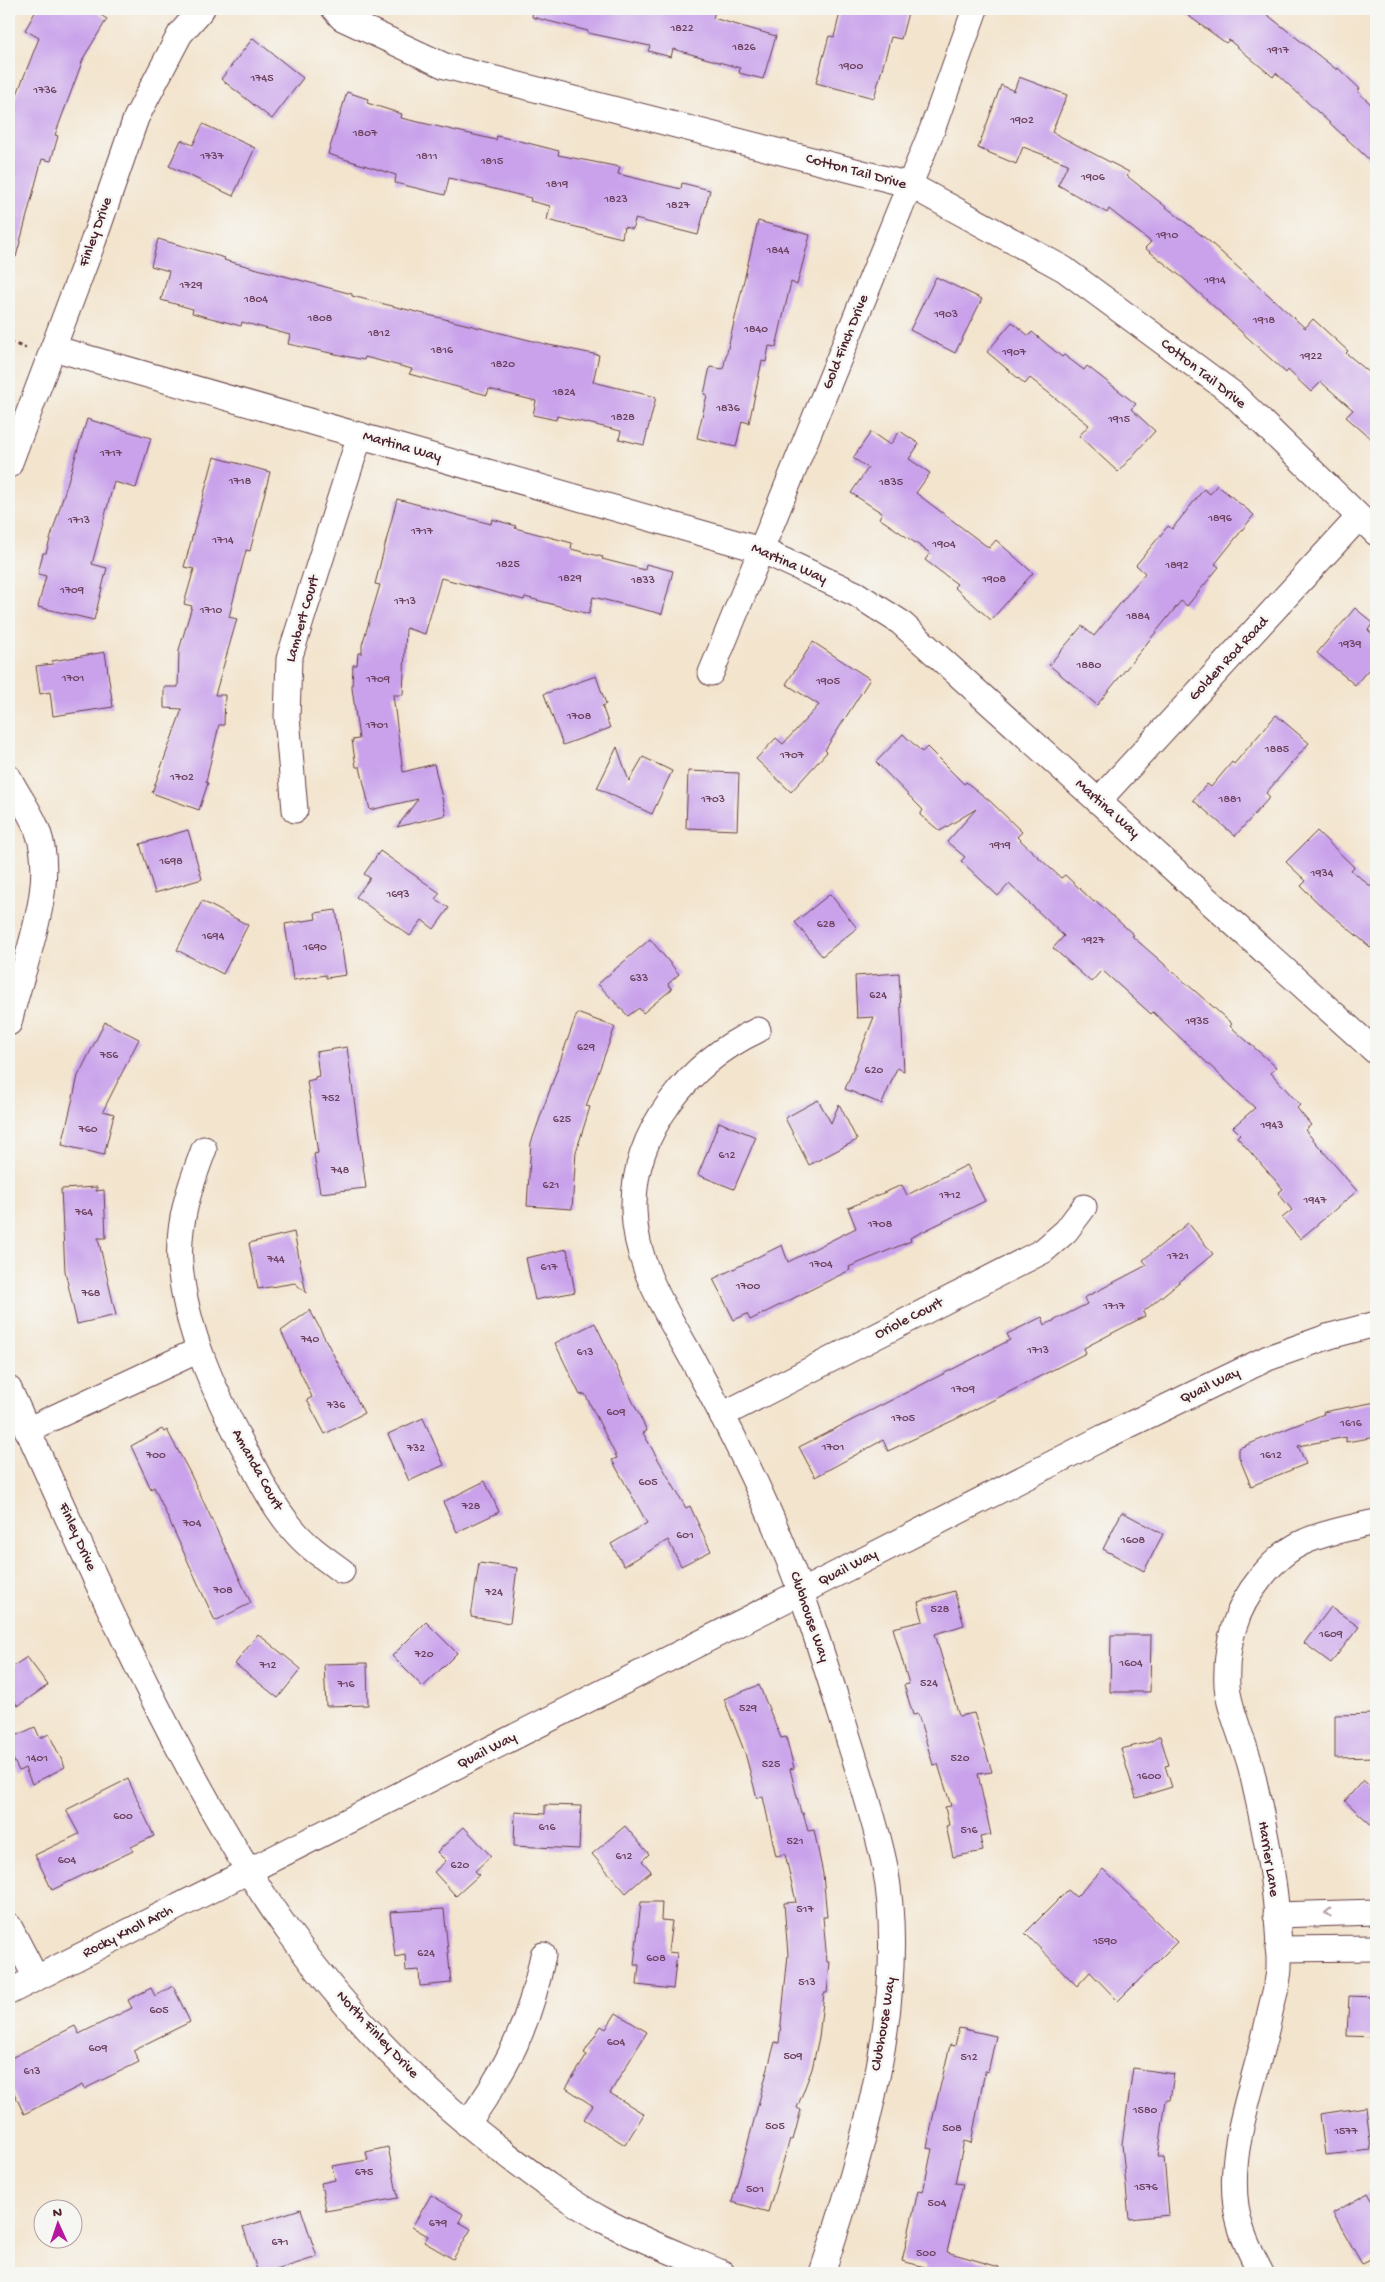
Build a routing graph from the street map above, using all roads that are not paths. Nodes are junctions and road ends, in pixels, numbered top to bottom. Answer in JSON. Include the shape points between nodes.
{"nodes":[{"id":1,"x":202,"y":9,"type":"edge"},
{"id":2,"x":334,"y":9,"type":"edge"},
{"id":3,"x":975,"y":9,"type":"edge"},
{"id":4,"x":910,"y":185,"type":"junction"},
{"id":5,"x":53,"y":348,"type":"junction"},
{"id":6,"x":360,"y":435,"type":"junction"},
{"id":7,"x":9,"y":465,"type":"edge"},
{"id":8,"x":1368,"y":525,"type":"edge"},
{"id":9,"x":761,"y":550,"type":"junction"},
{"id":10,"x":711,"y":673,"type":"dead end"},
{"id":11,"x":9,"y":778,"type":"edge"},
{"id":12,"x":1098,"y":801,"type":"junction"},
{"id":13,"x":294,"y":810,"type":"dead end"},
{"id":14,"x":9,"y":1022,"type":"edge"},
{"id":15,"x":758,"y":1030,"type":"dead end"},
{"id":16,"x":1376,"y":1052,"type":"edge"},
{"id":17,"x":204,"y":1149,"type":"dead end"},
{"id":18,"x":1084,"y":1207,"type":"dead end"},
{"id":19,"x":1376,"y":1324,"type":"edge"},
{"id":20,"x":199,"y":1350,"type":"junction"},
{"id":21,"x":9,"y":1389,"type":"edge"},
{"id":22,"x":722,"y":1415,"type":"junction"},
{"id":23,"x":27,"y":1430,"type":"junction"},
{"id":24,"x":1376,"y":1522,"type":"edge"},
{"id":25,"x":342,"y":1571,"type":"dead end"},
{"id":26,"x":801,"y":1592,"type":"junction"},
{"id":27,"x":145,"y":1684,"type":"joint"},
{"id":28,"x":248,"y":1872,"type":"junction"},
{"id":29,"x":1376,"y":1912,"type":"edge"},
{"id":30,"x":1276,"y":1914,"type":"junction"},
{"id":31,"x":9,"y":1926,"type":"edge"},
{"id":32,"x":1376,"y":1948,"type":"edge"},
{"id":33,"x":1278,"y":1949,"type":"junction"},
{"id":34,"x":543,"y":1955,"type":"dead end"},
{"id":35,"x":36,"y":1978,"type":"junction"},
{"id":36,"x":9,"y":1992,"type":"edge"},
{"id":37,"x":467,"y":2124,"type":"junction"},
{"id":38,"x":722,"y":2273,"type":"edge"},
{"id":39,"x":822,"y":2273,"type":"edge"},
{"id":40,"x":1261,"y":2273,"type":"edge"}],
"edges":[{"from":1,"to":5,"type":"street","name":"Finley Drive","via":[[180,34],[136,118]]},
{"from":2,"to":4,"type":"street","name":"Cotton Tail Drive","via":[[342,18],[445,66]]},
{"from":3,"to":4,"type":"street","name":"Gold Finch Drive"},
{"from":4,"to":8,"type":"street","name":"Cotton Tail Drive","via":[[1064,269],[1232,392]]},
{"from":4,"to":9,"type":"street","name":"Gold Finch Drive"},
{"from":5,"to":6,"type":"street","name":"Martina Way"},
{"from":5,"to":7,"type":"street","name":"Finley Drive"},
{"from":6,"to":9,"type":"street","name":"Martina Way"},
{"from":6,"to":13,"type":"street","name":"Lambert Court","via":[[289,659],[288,717]]},
{"from":8,"to":12,"type":"street","name":"Golden Rod Road"},
{"from":9,"to":10,"type":"street","name":"Gold Finch Drive"},
{"from":9,"to":12,"type":"street","name":"Martina Way","via":[[856,594],[900,622]]},
{"from":11,"to":14,"type":"street","via":[[39,832],[44,865],[38,923]]},
{"from":12,"to":16,"type":"street","name":"Martina Way"},
{"from":15,"to":22,"type":"street","name":"Clubhouse Way","via":[[713,1057],[685,1082],[663,1112],[646,1142],[637,1175],[633,1209],[637,1242],[647,1275]]},
{"from":17,"to":20,"type":"street","name":"Amanda Court","via":[[190,1185],[181,1224],[180,1262],[184,1297]]},
{"from":18,"to":22,"type":"street","name":"Oriole Court","via":[[1066,1231],[1043,1251]]},
{"from":19,"to":26,"type":"street","name":"Quail Way","via":[[1268,1358],[1104,1437]]},
{"from":20,"to":23,"type":"street"},
{"from":20,"to":25,"type":"street","name":"Amanda Court","via":[[218,1400],[269,1497],[291,1528]]},
{"from":21,"to":23,"type":"street","name":"Finley Drive"},
{"from":22,"to":26,"type":"street","name":"Clubhouse Way","via":[[767,1508]]},
{"from":23,"to":27,"type":"street","name":"Finley Drive"},
{"from":24,"to":30,"type":"street","name":"Harrier Lane","via":[[1307,1540],[1296,1546],[1266,1571],[1247,1596],[1234,1626],[1227,1688],[1250,1766],[1267,1844]]},
{"from":26,"to":28,"type":"street","name":"Quail Way"},
{"from":26,"to":39,"type":"street","name":"Clubhouse Way","via":[[876,1827],[892,1924],[887,2022],[868,2113]]},
{"from":27,"to":28,"type":"street","name":"North Finley Drive"},
{"from":28,"to":35,"type":"street","name":"Rocky Knoll Arch"},
{"from":28,"to":37,"type":"street","name":"North Finley Drive","via":[[289,1933],[342,2000],[400,2063]]},
{"from":29,"to":30,"type":"street","one_way":true},
{"from":30,"to":33,"type":"street","name":"Harrier Lane"},
{"from":31,"to":35,"type":"street"},
{"from":32,"to":33,"type":"street"},
{"from":33,"to":40,"type":"street","name":"Harrier Lane","via":[[1277,1978],[1234,2171],[1236,2206],[1247,2247]]},
{"from":34,"to":37,"type":"street","via":[[538,1983],[520,2037],[494,2086]]},
{"from":35,"to":36,"type":"street","name":"Rocky Knoll Arch"},
{"from":37,"to":38,"type":"street","name":"North Finley Drive","via":[[536,2178],[603,2220]]}]}
